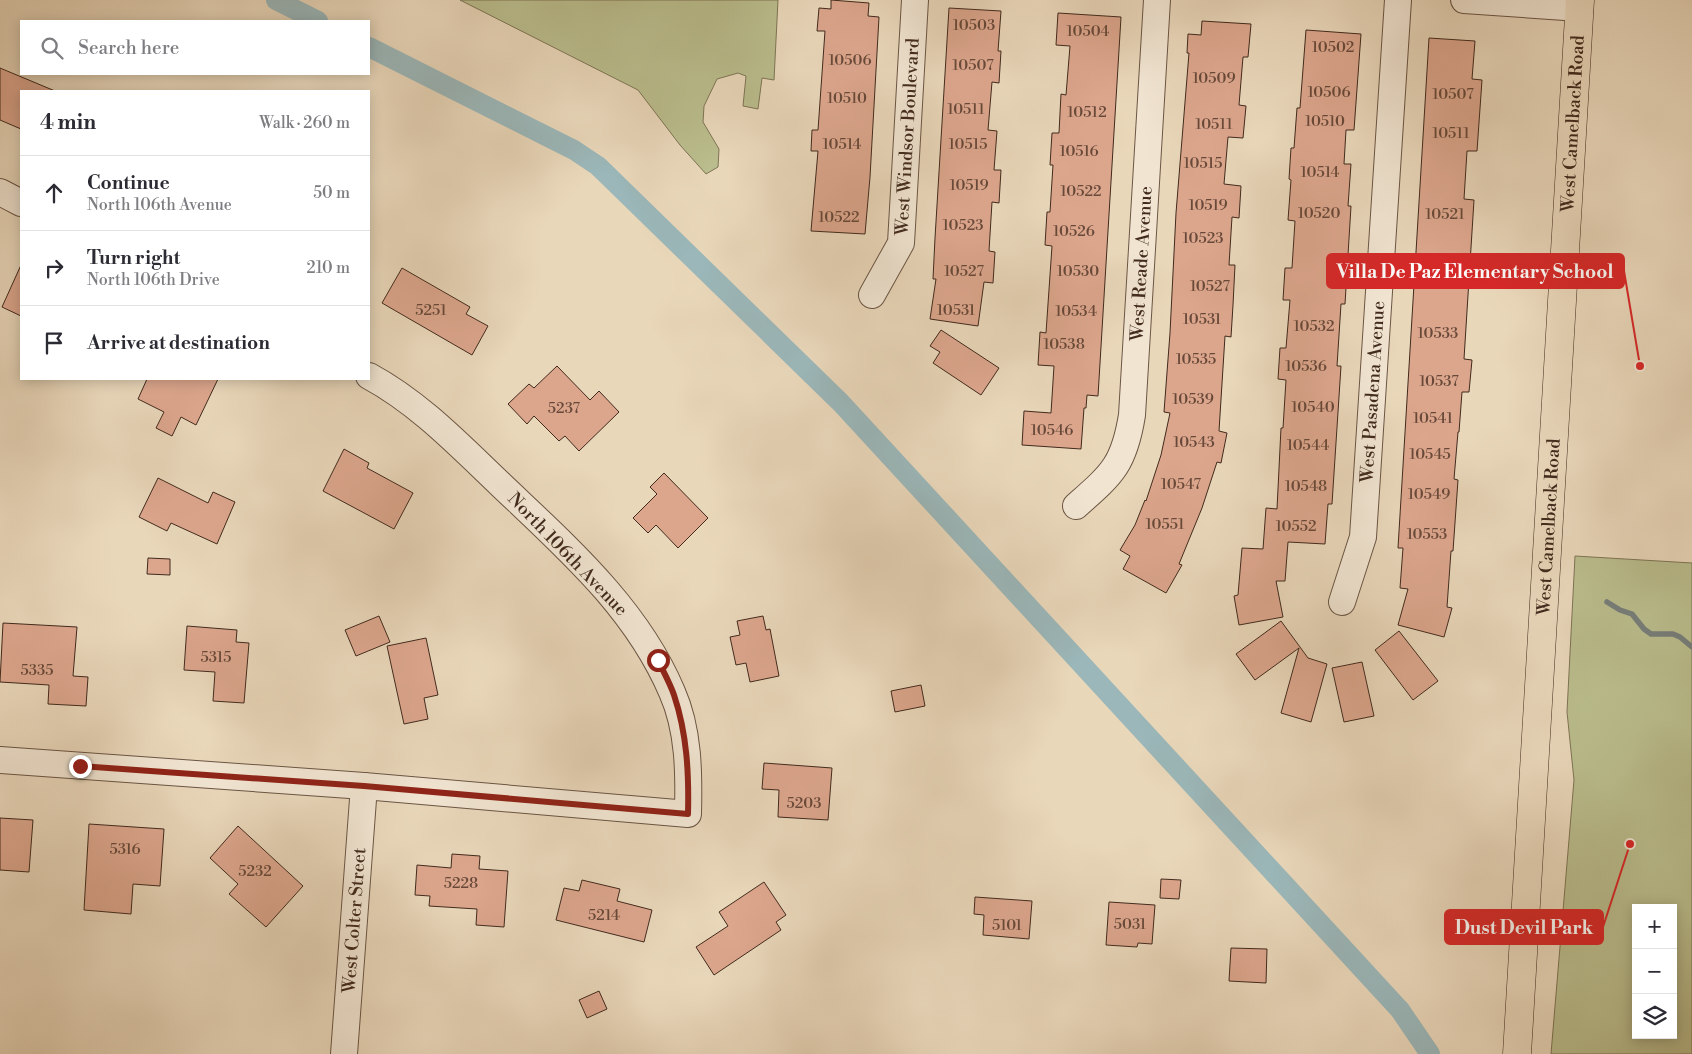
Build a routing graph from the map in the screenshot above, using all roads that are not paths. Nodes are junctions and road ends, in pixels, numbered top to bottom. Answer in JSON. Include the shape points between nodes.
{"nodes":[{"id":1,"x":915,"y":0,"type":"edge"},
{"id":2,"x":1157,"y":0,"type":"edge"},
{"id":3,"x":1398,"y":0,"type":"edge"},
{"id":4,"x":1464,"y":0,"type":"edge"},
{"id":5,"x":1580,"y":4,"type":"edge"},
{"id":6,"x":0,"y":192,"type":"edge"},
{"id":7,"x":20,"y":202,"type":"edge"},
{"id":8,"x":872,"y":295,"type":"dead end"},
{"id":9,"x":370,"y":377,"type":"edge"},
{"id":10,"x":1076,"y":506,"type":"dead end"},
{"id":11,"x":1342,"y":602,"type":"dead end"},
{"id":12,"x":0,"y":760,"type":"edge"},
{"id":13,"x":364,"y":786,"type":"junction"},
{"id":14,"x":344,"y":1054,"type":"edge"},
{"id":15,"x":1517,"y":1054,"type":"edge"}],
"edges":[{"from":1,"to":8,"type":"street","name":"West Windsor Boulevard","via":[[901,244]]},
{"from":2,"to":10,"type":"street","name":"West Reade Avenue","via":[[1130,430],[1121,458],[1110,476]]},
{"from":3,"to":11,"type":"street","name":"West Pasadena Avenue","via":[[1363,537]]},
{"from":4,"to":5,"type":"street"},
{"from":5,"to":15,"type":"main road","name":"West Camelback Road"},
{"from":6,"to":7,"type":"street"},
{"from":9,"to":13,"type":"street","name":"North 106th Avenue","via":[[435,422],[565,546],[631,619],[658,660],[674,694],[685,736],[688,814]]},
{"from":12,"to":13,"type":"street"},
{"from":13,"to":14,"type":"street","name":"West Colter Street"}]}
